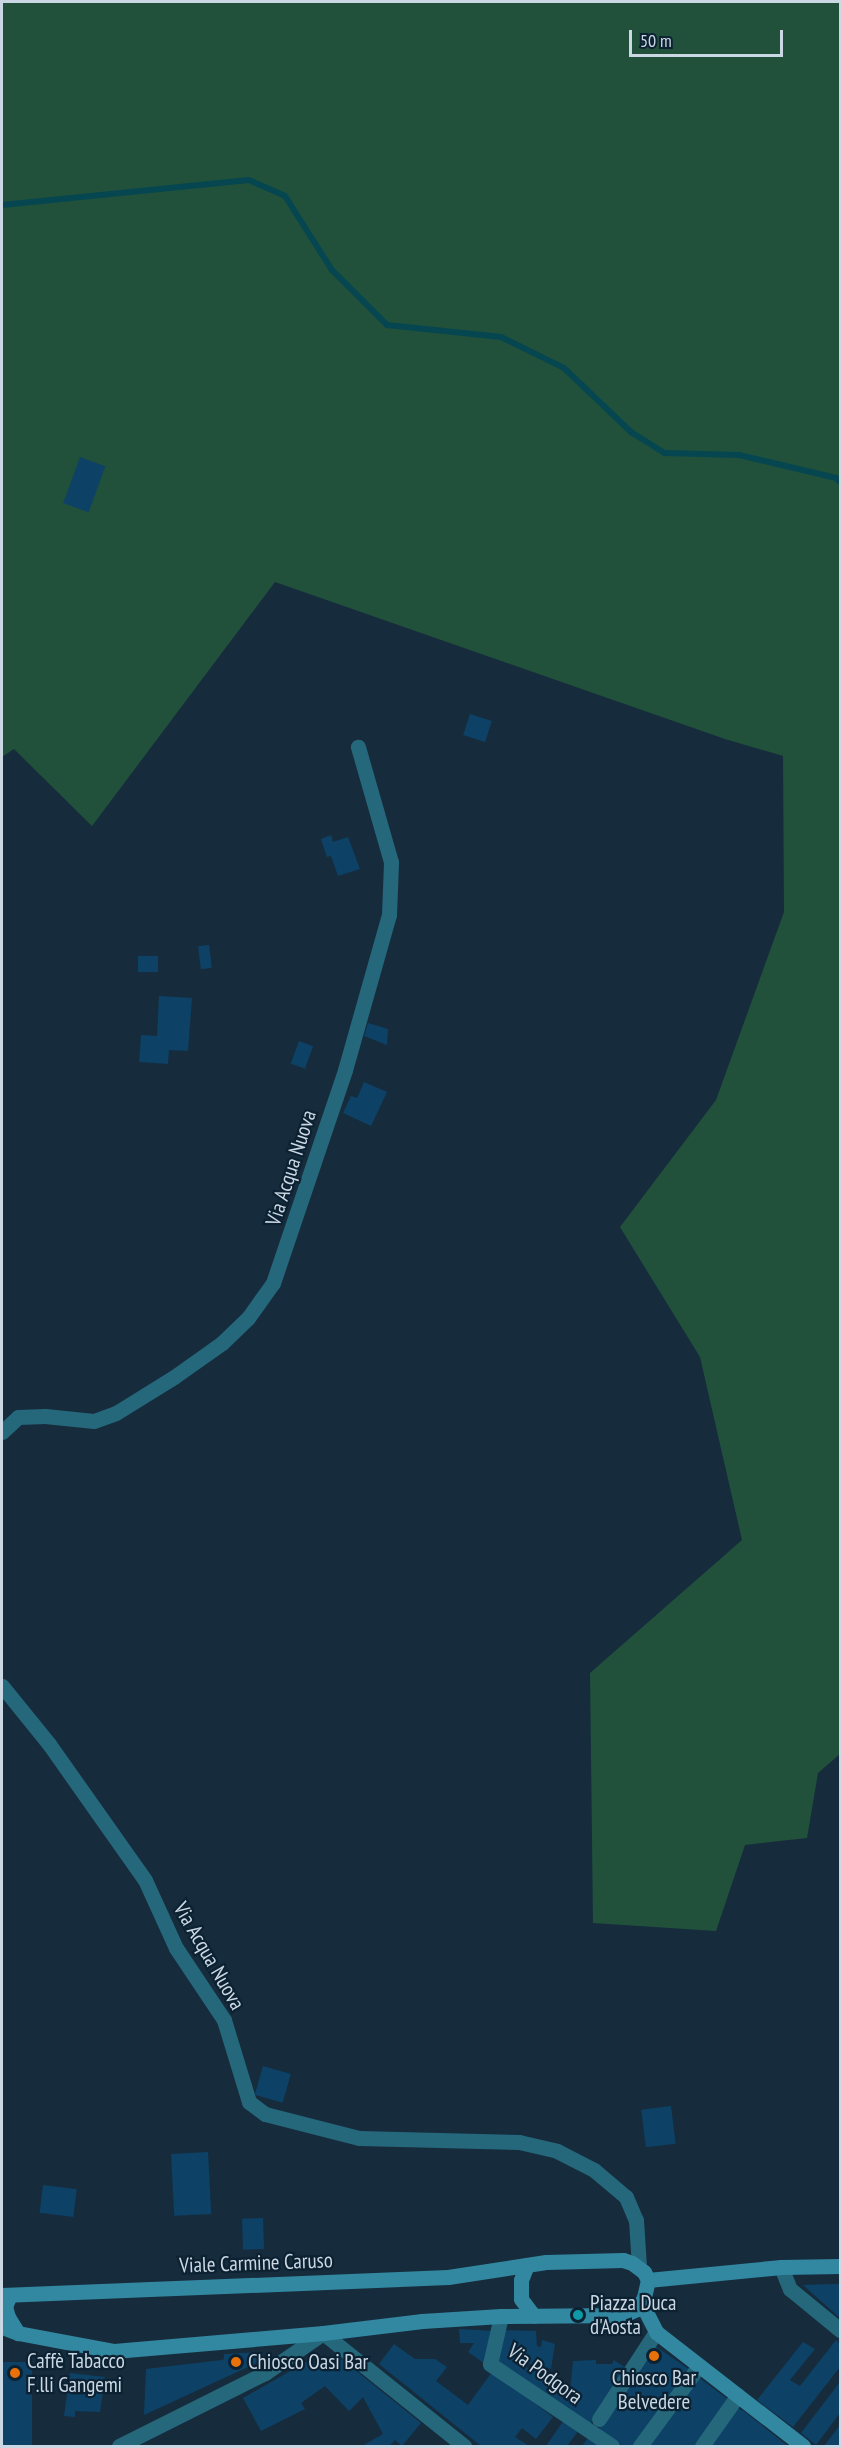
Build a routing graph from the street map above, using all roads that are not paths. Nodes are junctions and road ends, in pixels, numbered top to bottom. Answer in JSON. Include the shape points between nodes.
{"nodes":[{"id":1,"x":358,"y":747,"type":"dead end"},
{"id":2,"x":2,"y":1432,"type":"edge"},
{"id":3,"x":2,"y":1686,"type":"edge"},
{"id":4,"x":527,"y":2265,"type":"junction"},
{"id":5,"x":840,"y":2266,"type":"edge"},
{"id":6,"x":781,"y":2267,"type":"junction"},
{"id":7,"x":648,"y":2275,"type":"junction"},
{"id":8,"x":6,"y":2295,"type":"edge"},
{"id":9,"x":644,"y":2298,"type":"junction"},
{"id":10,"x":501,"y":2316,"type":"junction"},
{"id":11,"x":534,"y":2316,"type":"junction"},
{"id":12,"x":2,"y":2326,"type":"edge"},
{"id":13,"x":840,"y":2330,"type":"edge"},
{"id":14,"x":656,"y":2332,"type":"junction"},
{"id":15,"x":18,"y":2333,"type":"junction"},
{"id":16,"x":323,"y":2333,"type":"junction"},
{"id":17,"x":699,"y":2366,"type":"junction"},
{"id":18,"x":738,"y":2395,"type":"junction"},
{"id":19,"x":599,"y":2419,"type":"dead end"},
{"id":20,"x":119,"y":2446,"type":"edge"},
{"id":21,"x":464,"y":2446,"type":"edge"},
{"id":22,"x":612,"y":2446,"type":"edge"},
{"id":23,"x":640,"y":2446,"type":"edge"},
{"id":24,"x":702,"y":2446,"type":"edge"},
{"id":25,"x":803,"y":2446,"type":"edge"}],
"edges":[{"from":1,"to":2,"type":"street","name":"Via Acqua Nuova","via":[[392,862],[389,915],[345,1070],[273,1283],[248,1318],[222,1343],[116,1413],[94,1421],[18,1417]]},
{"from":3,"to":7,"type":"street","name":"Via Acqua Nuova","via":[[49,1744],[146,1880],[176,1948],[224,2020],[249,2102],[265,2114],[360,2138],[519,2142],[557,2151],[594,2170],[626,2197],[636,2220]]},
{"from":4,"to":7,"type":"street","name":"Viale Carmine Caruso","via":[[623,2260]]},
{"from":4,"to":8,"type":"street","name":"Viale Carmine Caruso","via":[[448,2277]]},
{"from":4,"to":11,"type":"street","via":[[521,2280],[521,2299]]},
{"from":5,"to":6,"type":"street","name":"Viale Carmine Caruso"},
{"from":6,"to":7,"type":"street","name":"Viale Carmine Caruso"},
{"from":6,"to":13,"type":"street","via":[[790,2289]]},
{"from":7,"to":9,"type":"street"},
{"from":8,"to":15,"type":"street","via":[[8,2317]]},
{"from":9,"to":11,"type":"street","via":[[637,2309],[623,2315]]},
{"from":9,"to":14,"type":"street"},
{"from":10,"to":11,"type":"street"},
{"from":10,"to":16,"type":"street"},
{"from":10,"to":22,"type":"street","name":"Via Podgora","via":[[490,2364]]},
{"from":12,"to":15,"type":"street"},
{"from":14,"to":17,"type":"street"},
{"from":14,"to":19,"type":"street"},
{"from":15,"to":16,"type":"street","via":[[114,2350]]},
{"from":16,"to":20,"type":"street","via":[[265,2373]]},
{"from":16,"to":21,"type":"street"},
{"from":17,"to":18,"type":"street"},
{"from":17,"to":23,"type":"street"},
{"from":18,"to":24,"type":"street"},
{"from":18,"to":25,"type":"street"}]}
